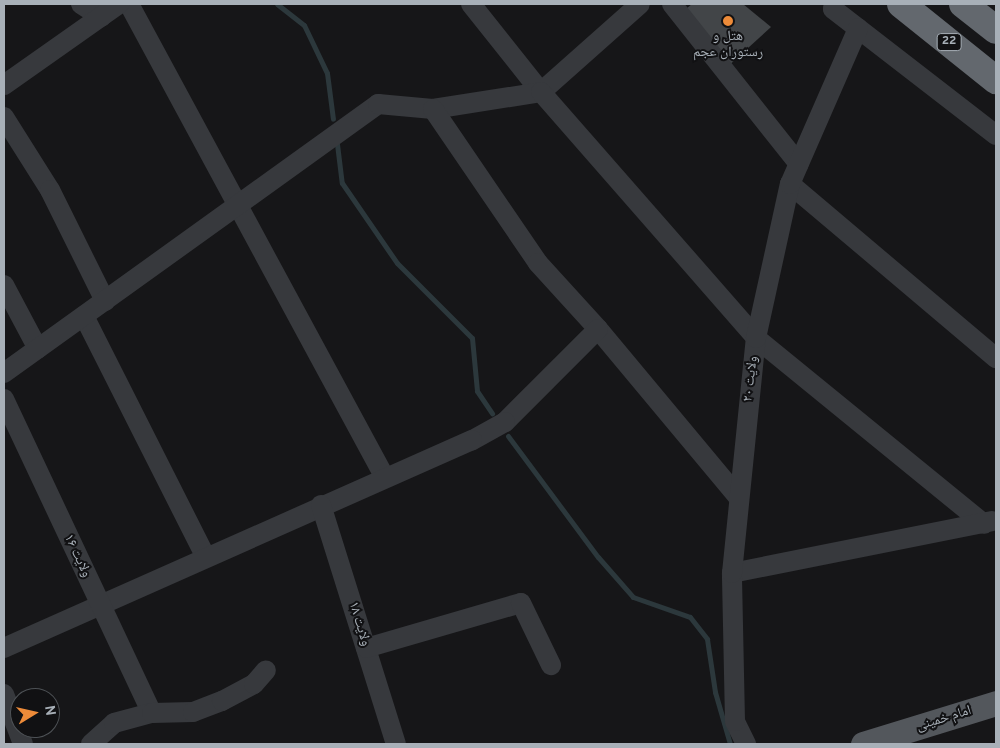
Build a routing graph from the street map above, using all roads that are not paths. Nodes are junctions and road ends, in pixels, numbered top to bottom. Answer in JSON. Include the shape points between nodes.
{"nodes":[{"id":1,"x":81,"y":4,"type":"edge"},
{"id":2,"x":119,"y":4,"type":"edge"},
{"id":3,"x":129,"y":4,"type":"edge"},
{"id":4,"x":471,"y":4,"type":"edge"},
{"id":5,"x":640,"y":4,"type":"edge"},
{"id":6,"x":672,"y":4,"type":"edge"},
{"id":7,"x":834,"y":4,"type":"edge"},
{"id":8,"x":901,"y":4,"type":"edge"},
{"id":9,"x":963,"y":4,"type":"edge"},
{"id":10,"x":101,"y":17,"type":"junction"},
{"id":11,"x":858,"y":28,"type":"junction"},
{"id":12,"x":996,"y":30,"type":"edge"},
{"id":13,"x":996,"y":80,"type":"edge"},
{"id":14,"x":4,"y":85,"type":"edge"},
{"id":15,"x":540,"y":92,"type":"junction"},
{"id":16,"x":433,"y":109,"type":"junction"},
{"id":17,"x":4,"y":118,"type":"edge"},
{"id":18,"x":996,"y":135,"type":"edge"},
{"id":19,"x":799,"y":164,"type":"junction"},
{"id":20,"x":790,"y":184,"type":"junction"},
{"id":21,"x":238,"y":205,"type":"junction"},
{"id":22,"x":4,"y":285,"type":"edge"},
{"id":23,"x":105,"y":301,"type":"junction"},
{"id":24,"x":84,"y":316,"type":"junction"},
{"id":25,"x":598,"y":329,"type":"junction"},
{"id":26,"x":756,"y":338,"type":"junction"},
{"id":27,"x":38,"y":349,"type":"junction"},
{"id":28,"x":996,"y":358,"type":"edge"},
{"id":29,"x":4,"y":373,"type":"edge"},
{"id":30,"x":4,"y":399,"type":"edge"},
{"id":31,"x":384,"y":476,"type":"junction"},
{"id":32,"x":737,"y":496,"type":"junction"},
{"id":33,"x":321,"y":505,"type":"junction"},
{"id":34,"x":990,"y":522,"type":"edge"},
{"id":35,"x":206,"y":557,"type":"junction"},
{"id":36,"x":732,"y":573,"type":"junction"},
{"id":37,"x":100,"y":604,"type":"junction"},
{"id":38,"x":4,"y":648,"type":"edge"},
{"id":39,"x":366,"y":648,"type":"junction"},
{"id":40,"x":551,"y":665,"type":"dead end"},
{"id":41,"x":266,"y":670,"type":"dead end"},
{"id":42,"x":4,"y":694,"type":"edge"},
{"id":43,"x":996,"y":703,"type":"edge"},
{"id":44,"x":152,"y":713,"type":"junction"},
{"id":45,"x":23,"y":744,"type":"edge"},
{"id":46,"x":91,"y":744,"type":"edge"},
{"id":47,"x":396,"y":744,"type":"edge"},
{"id":48,"x":746,"y":744,"type":"edge"},
{"id":49,"x":863,"y":744,"type":"edge"}],
"edges":[{"from":1,"to":10,"type":"street"},
{"from":2,"to":10,"type":"street"},
{"from":3,"to":21,"type":"street"},
{"from":4,"to":15,"type":"street"},
{"from":5,"to":15,"type":"street"},
{"from":6,"to":19,"type":"street"},
{"from":7,"to":11,"type":"street","via":[[833,9]]},
{"from":8,"to":13,"type":"highway","number":"22"},
{"from":9,"to":12,"type":"highway"},
{"from":10,"to":14,"type":"street"},
{"from":11,"to":18,"type":"street"},
{"from":11,"to":19,"type":"street","name":"ولایت ۲۰"},
{"from":15,"to":16,"type":"street"},
{"from":15,"to":26,"type":"street"},
{"from":16,"to":21,"type":"street","via":[[378,104]]},
{"from":16,"to":25,"type":"street","via":[[538,263]]},
{"from":17,"to":23,"type":"street","via":[[50,190]]},
{"from":19,"to":20,"type":"street","name":"ولایت ۲۰"},
{"from":20,"to":26,"type":"street","name":"ولایت ۲۰"},
{"from":20,"to":28,"type":"street"},
{"from":21,"to":23,"type":"street"},
{"from":21,"to":31,"type":"street"},
{"from":22,"to":27,"type":"street"},
{"from":23,"to":24,"type":"street"},
{"from":24,"to":27,"type":"street"},
{"from":24,"to":35,"type":"street"},
{"from":25,"to":31,"type":"street","via":[[505,422],[434,458]]},
{"from":25,"to":32,"type":"street"},
{"from":26,"to":32,"type":"street","name":"ولایت ۲۰"},
{"from":26,"to":34,"type":"street"},
{"from":27,"to":29,"type":"street"},
{"from":30,"to":37,"type":"street","name":"ولایت ۱۶"},
{"from":31,"to":33,"type":"street"},
{"from":32,"to":36,"type":"street","name":"ولایت ۲۰"},
{"from":33,"to":35,"type":"street"},
{"from":33,"to":39,"type":"street","name":"ولایت ۱۸"},
{"from":34,"to":36,"type":"street"},
{"from":35,"to":37,"type":"street"},
{"from":36,"to":48,"type":"street","name":"ولایت ۲۰","via":[[735,721]]},
{"from":37,"to":38,"type":"street"},
{"from":37,"to":44,"type":"street","name":"ولایت ۱۶"},
{"from":39,"to":40,"type":"street","via":[[521,603]]},
{"from":39,"to":47,"type":"street","name":"ولایت ۱۸"},
{"from":41,"to":44,"type":"street","via":[[254,684],[193,712]]},
{"from":42,"to":45,"type":"street"},
{"from":43,"to":49,"type":"main road","name":"امام خمینی"},
{"from":44,"to":46,"type":"street","via":[[114,723]]}]}
